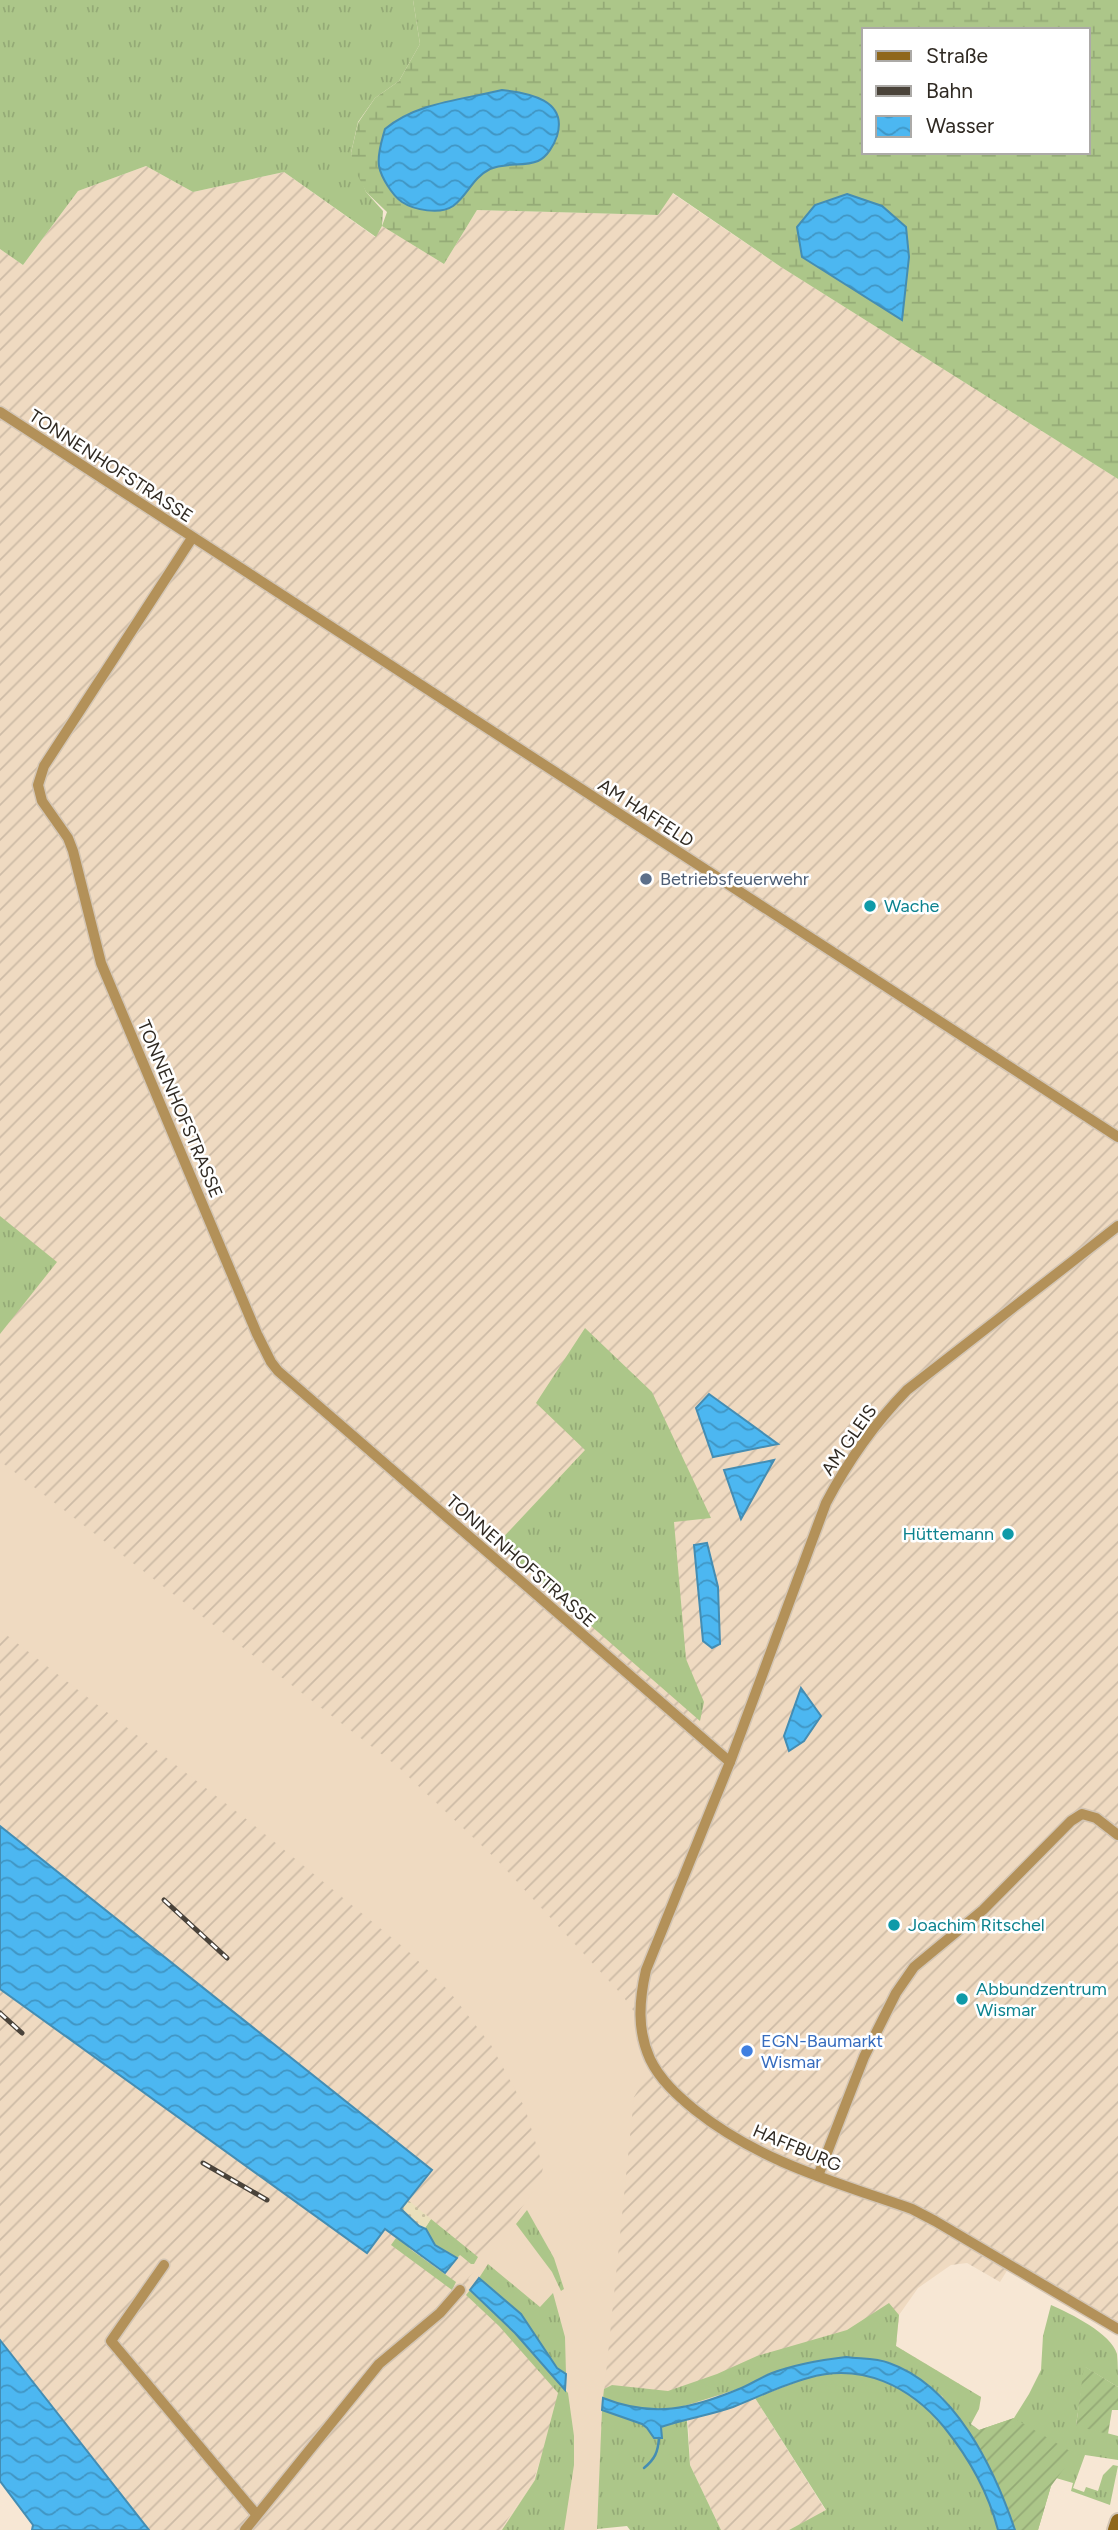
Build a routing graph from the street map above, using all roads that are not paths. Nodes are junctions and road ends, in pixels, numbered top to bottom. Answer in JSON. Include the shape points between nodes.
{"nodes":[{"id":1,"x":0,"y":412,"type":"edge"},
{"id":2,"x":192,"y":538,"type":"junction"},
{"id":3,"x":1118,"y":1137,"type":"edge"},
{"id":4,"x":1118,"y":1226,"type":"edge"},
{"id":5,"x":730,"y":1762,"type":"junction"},
{"id":6,"x":1118,"y":1835,"type":"edge"},
{"id":7,"x":818,"y":2176,"type":"junction"},
{"id":8,"x":164,"y":2265,"type":"dead end"},
{"id":9,"x":460,"y":2290,"type":"dead end"},
{"id":10,"x":1118,"y":2329,"type":"edge"},
{"id":11,"x":256,"y":2514,"type":"junction"},
{"id":12,"x":1118,"y":2522,"type":"edge"},
{"id":13,"x":245,"y":2530,"type":"edge"},
{"id":14,"x":1115,"y":2530,"type":"edge"}],
"edges":[{"from":1,"to":2,"type":"street","name":"TONNENHOFSTRASSE"},
{"from":2,"to":3,"type":"street","name":"AM HAFFELD"},
{"from":2,"to":5,"type":"street","name":"TONNENHOFSTRASSE","via":[[44,766],[38,785],[42,801],[68,838],[101,963],[257,1334],[278,1371]]},
{"from":4,"to":5,"type":"street","name":"AM GLEIS","via":[[933,1368],[883,1415],[863,1441],[826,1503]]},
{"from":5,"to":7,"type":"street","name":"HAFFBURG","via":[[646,1970],[640,1996],[643,2038],[662,2078],[715,2126],[759,2153]]},
{"from":6,"to":7,"type":"street","via":[[1096,1818],[1082,1814],[1071,1821],[984,1910],[914,1967],[864,2057]]},
{"from":7,"to":10,"type":"street","name":"HAFFBURG","via":[[912,2209]]},
{"from":8,"to":11,"type":"street","via":[[111,2340]]},
{"from":9,"to":11,"type":"street","via":[[379,2364]]},
{"from":11,"to":13,"type":"street"},
{"from":12,"to":14,"type":"street"}]}
